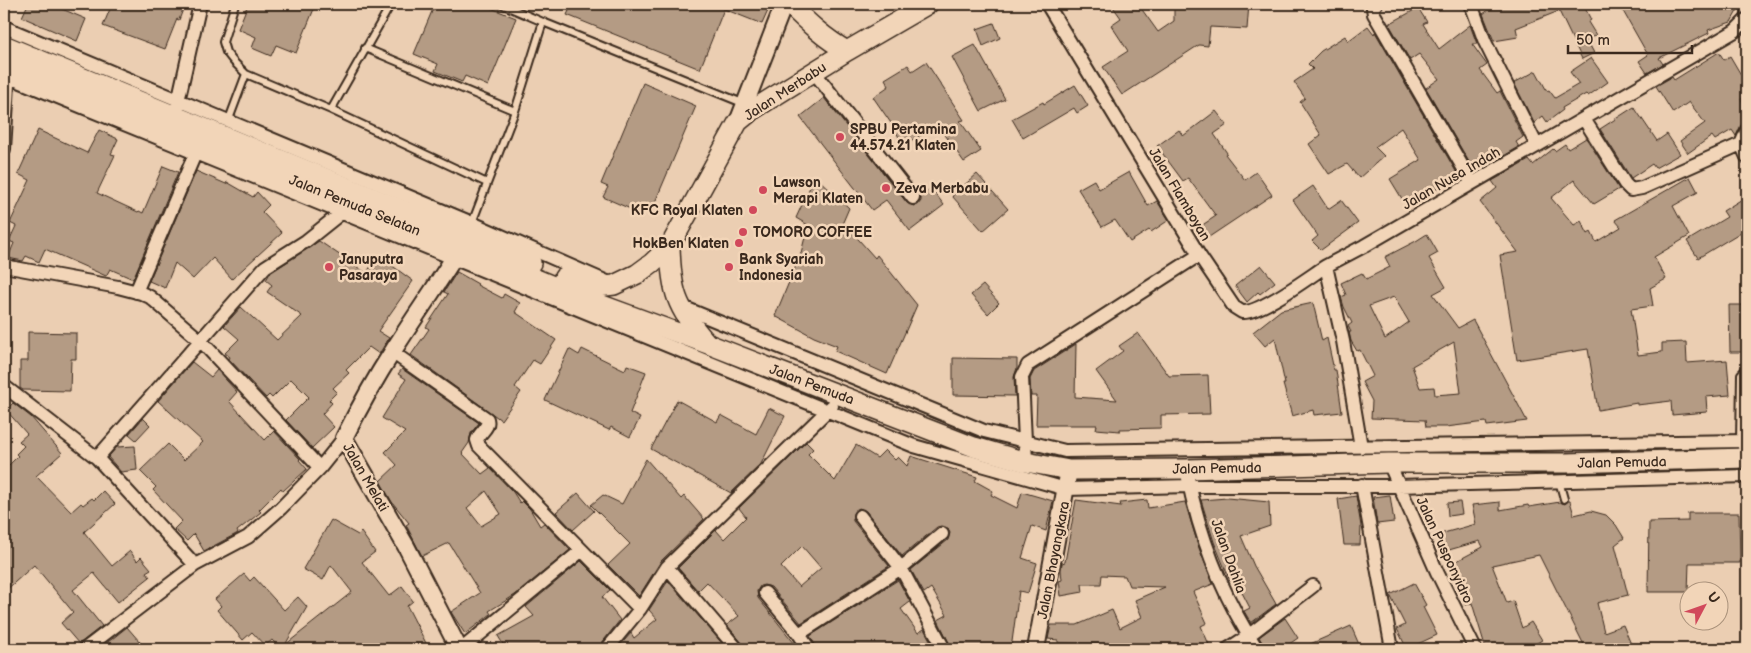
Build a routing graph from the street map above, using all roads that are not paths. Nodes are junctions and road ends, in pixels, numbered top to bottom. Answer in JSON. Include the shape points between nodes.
{"nodes":[{"id":1,"x":200,"y":4,"type":"edge"},
{"id":2,"x":234,"y":4,"type":"edge"},
{"id":3,"x":391,"y":4,"type":"edge"},
{"id":4,"x":501,"y":4,"type":"edge"},
{"id":5,"x":784,"y":4,"type":"edge"},
{"id":6,"x":789,"y":4,"type":"edge"},
{"id":7,"x":928,"y":4,"type":"edge"},
{"id":8,"x":1047,"y":4,"type":"edge"},
{"id":9,"x":1376,"y":4,"type":"edge"},
{"id":10,"x":1471,"y":4,"type":"edge"},
{"id":11,"x":543,"y":22,"type":"junction"},
{"id":12,"x":1747,"y":22,"type":"edge"},
{"id":13,"x":4,"y":27,"type":"edge"},
{"id":14,"x":365,"y":48,"type":"junction"},
{"id":15,"x":848,"y":51,"type":"junction"},
{"id":16,"x":7,"y":62,"type":"edge"},
{"id":17,"x":814,"y":72,"type":"junction"},
{"id":18,"x":246,"y":74,"type":"junction"},
{"id":19,"x":745,"y":104,"type":"junction"},
{"id":20,"x":331,"y":110,"type":"junction"},
{"id":21,"x":515,"y":111,"type":"junction"},
{"id":22,"x":174,"y":115,"type":"junction"},
{"id":23,"x":1584,"y":119,"type":"junction"},
{"id":24,"x":738,"y":122,"type":"junction"},
{"id":25,"x":1747,"y":130,"type":"edge"},
{"id":26,"x":223,"y":135,"type":"junction"},
{"id":27,"x":1740,"y":144,"type":"junction"},
{"id":28,"x":1537,"y":146,"type":"junction"},
{"id":29,"x":4,"y":149,"type":"edge"},
{"id":30,"x":195,"y":154,"type":"junction"},
{"id":31,"x":1747,"y":157,"type":"edge"},
{"id":32,"x":1472,"y":183,"type":"junction"},
{"id":33,"x":487,"y":184,"type":"junction"},
{"id":34,"x":913,"y":198,"type":"dead end"},
{"id":35,"x":341,"y":213,"type":"junction"},
{"id":36,"x":464,"y":241,"type":"junction"},
{"id":37,"x":670,"y":246,"type":"junction"},
{"id":38,"x":1199,"y":255,"type":"junction"},
{"id":39,"x":4,"y":266,"type":"edge"},
{"id":40,"x":1326,"y":266,"type":"junction"},
{"id":41,"x":614,"y":285,"type":"junction"},
{"id":42,"x":136,"y":292,"type":"junction"},
{"id":43,"x":680,"y":306,"type":"junction"},
{"id":44,"x":201,"y":341,"type":"junction"},
{"id":45,"x":708,"y":344,"type":"junction"},
{"id":46,"x":392,"y":352,"type":"junction"},
{"id":47,"x":1747,"y":368,"type":"edge"},
{"id":48,"x":4,"y":386,"type":"edge"},
{"id":49,"x":843,"y":396,"type":"junction"},
{"id":50,"x":828,"y":411,"type":"junction"},
{"id":51,"x":344,"y":438,"type":"junction"},
{"id":52,"x":1026,"y":441,"type":"junction"},
{"id":53,"x":1570,"y":444,"type":"junction"},
{"id":54,"x":1361,"y":447,"type":"junction"},
{"id":55,"x":1745,"y":455,"type":"edge"},
{"id":56,"x":1324,"y":456,"type":"junction"},
{"id":57,"x":97,"y":458,"type":"junction"},
{"id":58,"x":1026,"y":462,"type":"junction"},
{"id":59,"x":1389,"y":462,"type":"junction"},
{"id":60,"x":1571,"y":463,"type":"junction"},
{"id":61,"x":320,"y":468,"type":"junction"},
{"id":62,"x":1070,"y":470,"type":"junction"},
{"id":63,"x":1188,"y":477,"type":"junction"},
{"id":64,"x":1559,"y":481,"type":"junction"},
{"id":65,"x":1362,"y":485,"type":"junction"},
{"id":66,"x":1398,"y":486,"type":"junction"},
{"id":67,"x":1066,"y":489,"type":"junction"},
{"id":68,"x":1564,"y":499,"type":"dead end"},
{"id":69,"x":860,"y":516,"type":"dead end"},
{"id":70,"x":942,"y":534,"type":"dead end"},
{"id":71,"x":582,"y":550,"type":"junction"},
{"id":72,"x":195,"y":565,"type":"junction"},
{"id":73,"x":668,"y":567,"type":"junction"},
{"id":74,"x":901,"y":568,"type":"junction"},
{"id":75,"x":1313,"y":586,"type":"dead end"},
{"id":76,"x":765,"y":593,"type":"dead end"},
{"id":77,"x":640,"y":609,"type":"junction"},
{"id":78,"x":799,"y":634,"type":"junction"},
{"id":79,"x":1248,"y":636,"type":"junction"},
{"id":80,"x":85,"y":649,"type":"edge"},
{"id":81,"x":461,"y":649,"type":"edge"},
{"id":82,"x":606,"y":649,"type":"edge"},
{"id":83,"x":737,"y":649,"type":"edge"},
{"id":84,"x":809,"y":649,"type":"edge"},
{"id":85,"x":944,"y":649,"type":"edge"},
{"id":86,"x":1036,"y":649,"type":"edge"},
{"id":87,"x":1228,"y":649,"type":"edge"},
{"id":88,"x":1256,"y":649,"type":"edge"},
{"id":89,"x":1392,"y":649,"type":"edge"},
{"id":90,"x":1475,"y":649,"type":"edge"}],
"edges":[{"from":1,"to":22,"type":"street"},
{"from":2,"to":18,"type":"lane","via":[[222,42],[229,57]]},
{"from":3,"to":14,"type":"lane"},
{"from":4,"to":11,"type":"lane"},
{"from":5,"to":19,"type":"street"},
{"from":6,"to":15,"type":"main road","via":[[815,30]]},
{"from":7,"to":15,"type":"main road","name":"Jalan Merbabu"},
{"from":8,"to":38,"type":"street","name":"Jalan Flamboyan"},
{"from":9,"to":32,"type":"street","via":[[1374,14]]},
{"from":10,"to":28,"type":"street","via":[[1485,42]]},
{"from":11,"to":19,"type":"lane"},
{"from":11,"to":21,"type":"lane"},
{"from":12,"to":23,"type":"street","name":"Jalan Nusa Indah"},
{"from":13,"to":22,"type":"street"},
{"from":14,"to":20,"type":"lane"},
{"from":14,"to":21,"type":"lane"},
{"from":15,"to":17,"type":"main road","name":"Jalan Merbabu"},
{"from":16,"to":22,"type":"main road","name":"Jalan Pemuda Selatan"},
{"from":16,"to":29,"type":"street"},
{"from":16,"to":30,"type":"street"},
{"from":17,"to":24,"type":"main road","name":"Jalan Merbabu"},
{"from":17,"to":34,"type":"street"},
{"from":18,"to":20,"type":"lane"},
{"from":18,"to":26,"type":"lane"},
{"from":19,"to":24,"type":"street"},
{"from":20,"to":33,"type":"lane"},
{"from":21,"to":33,"type":"lane"},
{"from":22,"to":26,"type":"main road","name":"Jalan Pemuda Selatan"},
{"from":22,"to":26,"type":"street"},
{"from":23,"to":27,"type":"street","via":[[1624,184],[1631,190]]},
{"from":23,"to":28,"type":"street","name":"Jalan Nusa Indah"},
{"from":24,"to":37,"type":"main road","name":"Jalan Merbabu"},
{"from":25,"to":27,"type":"street"},
{"from":26,"to":36,"type":"main road","name":"Jalan Pemuda Selatan"},
{"from":26,"to":36,"type":"street"},
{"from":27,"to":31,"type":"street"},
{"from":28,"to":32,"type":"street","name":"Jalan Nusa Indah"},
{"from":30,"to":35,"type":"street"},
{"from":30,"to":42,"type":"street"},
{"from":32,"to":40,"type":"street","name":"Jalan Nusa Indah"},
{"from":33,"to":36,"type":"lane"},
{"from":35,"to":36,"type":"street"},
{"from":35,"to":44,"type":"street","via":[[306,241],[264,267]]},
{"from":36,"to":41,"type":"street"},
{"from":36,"to":41,"type":"main road","name":"Jalan Pemuda Selatan","via":[[582,285]]},
{"from":36,"to":45,"type":"main road","name":"Jalan Pemuda Selatan","via":[[580,297]]},
{"from":36,"to":46,"type":"street","name":"Jalan Melati"},
{"from":36,"to":50,"type":"street"},
{"from":37,"to":41,"type":"main road","via":[[637,274]]},
{"from":37,"to":43,"type":"main road","via":[[670,272]]},
{"from":38,"to":40,"type":"street","name":"Jalan Flamboyan","via":[[1234,307],[1246,312],[1291,290]]},
{"from":38,"to":52,"type":"street","via":[[1028,365],[1022,377]]},
{"from":39,"to":42,"type":"street"},
{"from":40,"to":54,"type":"street"},
{"from":42,"to":44,"type":"street","via":[[160,304]]},
{"from":43,"to":45,"type":"main road"},
{"from":43,"to":52,"type":"street","via":[[984,431]]},
{"from":44,"to":57,"type":"street"},
{"from":44,"to":61,"type":"street"},
{"from":45,"to":49,"type":"main road","name":"Jalan Pemuda"},
{"from":46,"to":51,"type":"street","name":"Jalan Melati"},
{"from":46,"to":71,"type":"street","via":[[487,419],[487,426],[478,436],[480,446]]},
{"from":47,"to":55,"type":"lane","via":[[1741,374]]},
{"from":48,"to":57,"type":"street"},
{"from":49,"to":50,"type":"street"},
{"from":49,"to":58,"type":"main road","name":"Jalan Pemuda","via":[[974,447]]},
{"from":50,"to":67,"type":"street","via":[[914,446]]},
{"from":50,"to":73,"type":"street"},
{"from":51,"to":61,"type":"street"},
{"from":51,"to":81,"type":"street","name":"Jalan Melati"},
{"from":52,"to":56,"type":"street","via":[[1065,451]]},
{"from":52,"to":58,"type":"street"},
{"from":53,"to":54,"type":"street"},
{"from":53,"to":55,"type":"street"},
{"from":53,"to":60,"type":"street"},
{"from":54,"to":56,"type":"street"},
{"from":55,"to":60,"type":"main road","name":"Jalan Pemuda"},
{"from":55,"to":64,"type":"street"},
{"from":56,"to":59,"type":"main road","name":"Jalan Pemuda"},
{"from":56,"to":63,"type":"main road","name":"Jalan Pemuda"},
{"from":57,"to":72,"type":"street"},
{"from":58,"to":62,"type":"main road","name":"Jalan Pemuda"},
{"from":59,"to":60,"type":"main road","name":"Jalan Pemuda"},
{"from":59,"to":66,"type":"street","name":"Jalan Pusponyidro"},
{"from":61,"to":72,"type":"street","via":[[248,537]]},
{"from":62,"to":63,"type":"main road","name":"Jalan Pemuda"},
{"from":62,"to":67,"type":"street","name":"Jalan Bhayangkara"},
{"from":63,"to":65,"type":"street"},
{"from":63,"to":67,"type":"street"},
{"from":63,"to":79,"type":"street","name":"Jalan Dahlia","via":[[1208,550]]},
{"from":64,"to":66,"type":"street"},
{"from":64,"to":68,"type":"lane"},
{"from":65,"to":66,"type":"street"},
{"from":65,"to":89,"type":"street"},
{"from":66,"to":90,"type":"street","name":"Jalan Pusponyidro"},
{"from":67,"to":86,"type":"street","name":"Jalan Bhayangkara"},
{"from":69,"to":74,"type":"street"},
{"from":70,"to":74,"type":"street"},
{"from":71,"to":77,"type":"street"},
{"from":71,"to":81,"type":"street"},
{"from":72,"to":80,"type":"street"},
{"from":73,"to":77,"type":"street"},
{"from":73,"to":83,"type":"street"},
{"from":74,"to":78,"type":"street"},
{"from":74,"to":85,"type":"street"},
{"from":75,"to":79,"type":"street"},
{"from":76,"to":78,"type":"street"},
{"from":77,"to":82,"type":"street"},
{"from":78,"to":84,"type":"street"},
{"from":79,"to":87,"type":"street"},
{"from":79,"to":88,"type":"street","name":"Jalan Dahlia"}]}
